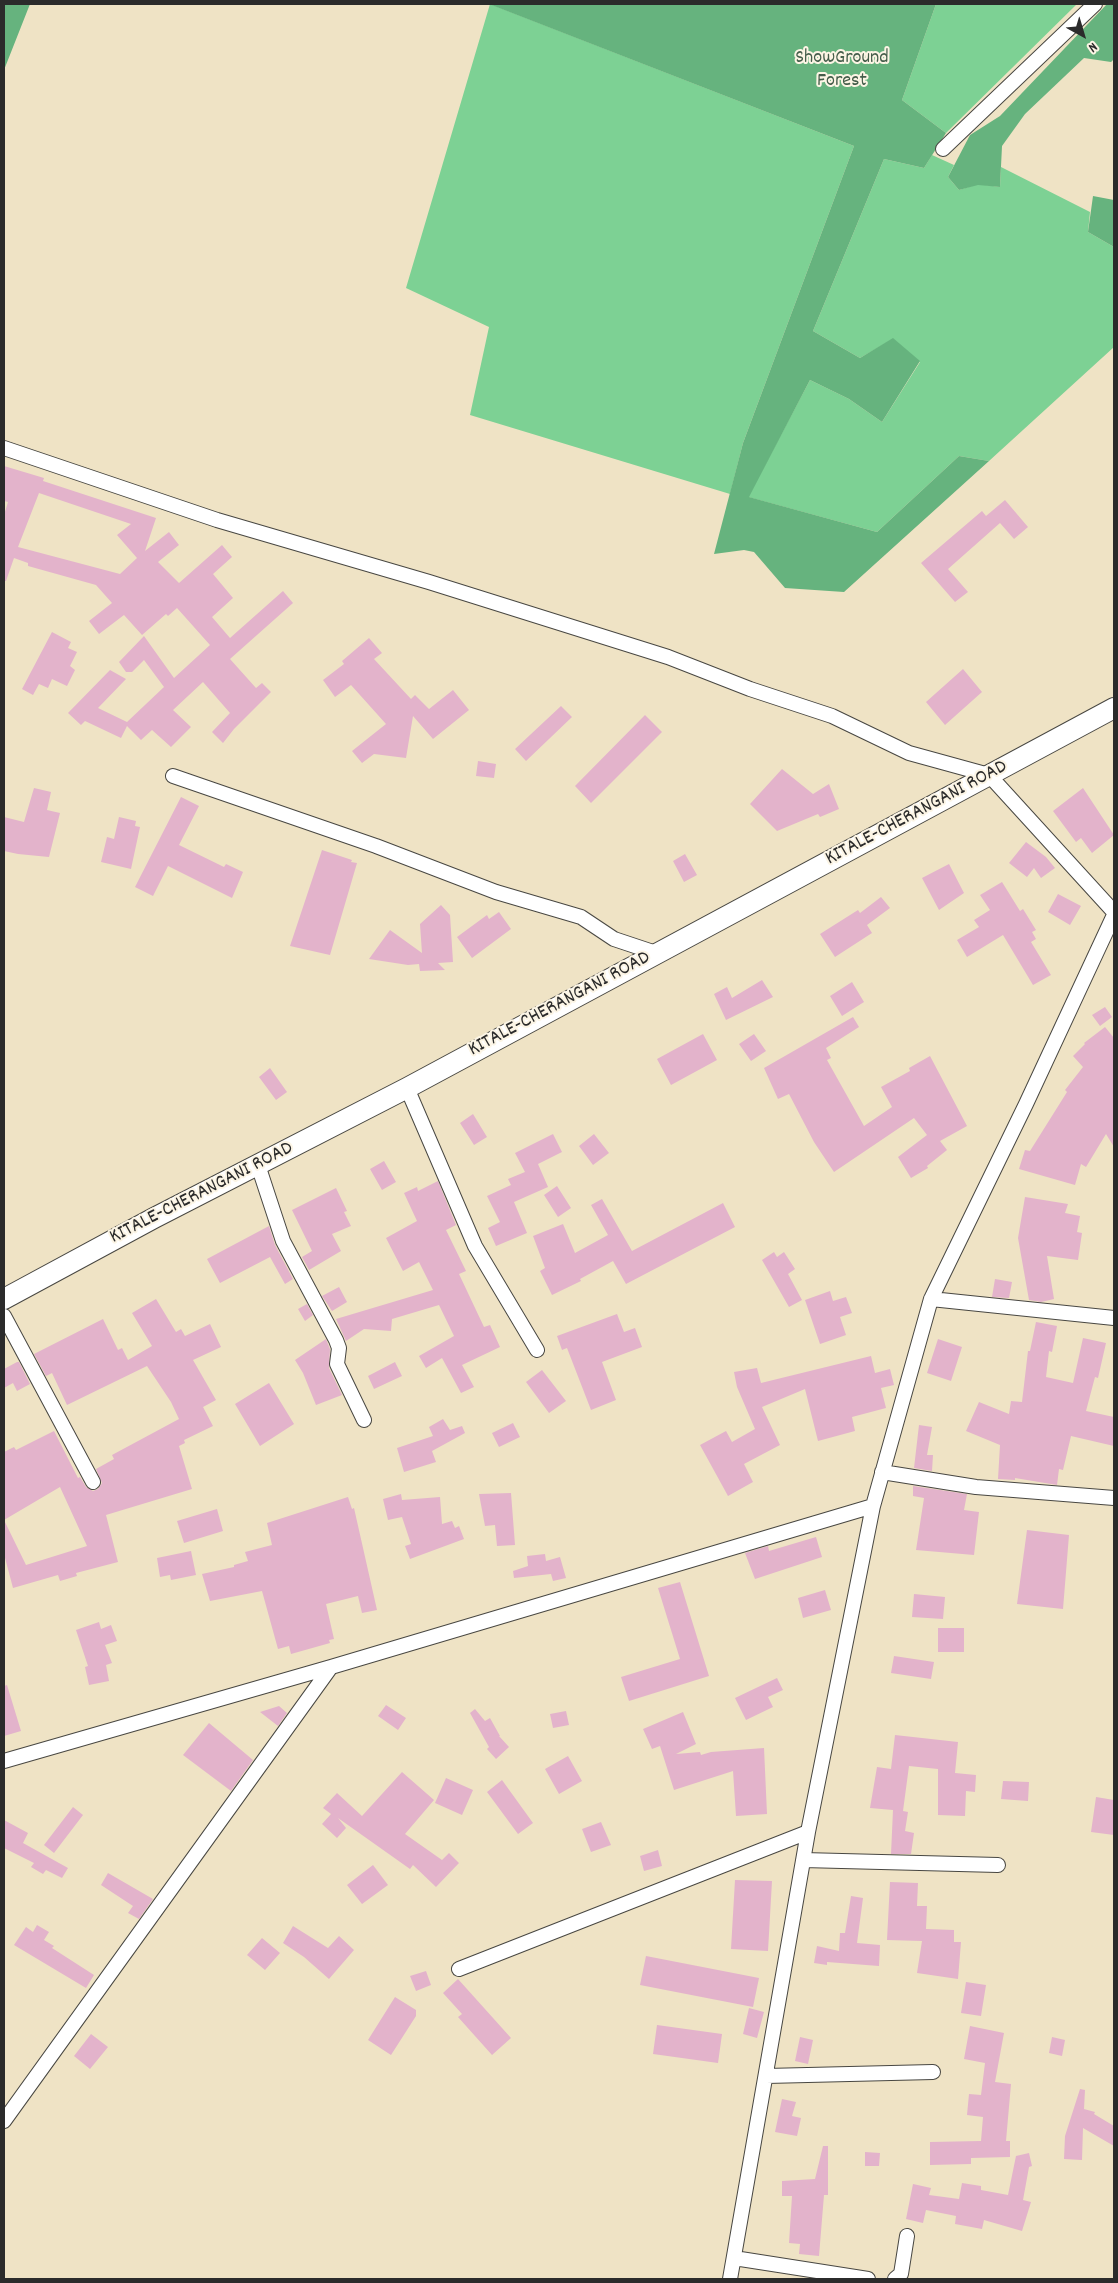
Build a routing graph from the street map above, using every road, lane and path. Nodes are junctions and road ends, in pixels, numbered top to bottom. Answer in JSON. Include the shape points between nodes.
{"nodes":[{"id":1,"x":1094,"y":4,"type":"edge"},
{"id":2,"x":943,"y":149,"type":"dead end"},
{"id":3,"x":4,"y":448,"type":"edge"},
{"id":4,"x":1114,"y":708,"type":"edge"},
{"id":5,"x":172,"y":776,"type":"dead end"},
{"id":6,"x":989,"y":776,"type":"junction"},
{"id":7,"x":1114,"y":913,"type":"edge"},
{"id":8,"x":656,"y":953,"type":"junction"},
{"id":9,"x":407,"y":1088,"type":"junction"},
{"id":10,"x":258,"y":1166,"type":"junction"},
{"id":11,"x":4,"y":1299,"type":"edge"},
{"id":12,"x":931,"y":1299,"type":"junction"},
{"id":13,"x":4,"y":1316,"type":"edge"},
{"id":14,"x":1114,"y":1318,"type":"edge"},
{"id":15,"x":537,"y":1350,"type":"dead end"},
{"id":16,"x":364,"y":1420,"type":"dead end"},
{"id":17,"x":882,"y":1472,"type":"junction"},
{"id":18,"x":94,"y":1482,"type":"dead end"},
{"id":19,"x":1114,"y":1498,"type":"edge"},
{"id":20,"x":873,"y":1506,"type":"junction"},
{"id":21,"x":331,"y":1667,"type":"junction"},
{"id":22,"x":4,"y":1761,"type":"edge"},
{"id":23,"x":808,"y":1832,"type":"junction"},
{"id":24,"x":803,"y":1860,"type":"junction"},
{"id":25,"x":998,"y":1865,"type":"dead end"},
{"id":26,"x":459,"y":1969,"type":"dead end"},
{"id":27,"x":933,"y":2072,"type":"dead end"},
{"id":28,"x":766,"y":2076,"type":"junction"},
{"id":29,"x":4,"y":2121,"type":"edge"},
{"id":30,"x":907,"y":2236,"type":"dead end"},
{"id":31,"x":734,"y":2258,"type":"junction"},
{"id":32,"x":730,"y":2279,"type":"edge"},
{"id":33,"x":868,"y":2279,"type":"edge"},
{"id":34,"x":895,"y":2279,"type":"edge"}],
"edges":[{"from":1,"to":2,"type":"street"},
{"from":3,"to":6,"type":"street","via":[[217,520],[668,656],[750,689],[832,716],[909,753]]},
{"from":4,"to":6,"type":"main road","name":"KITALE-CHERANGANI ROAD"},
{"from":5,"to":8,"type":"street","via":[[376,846],[496,892],[581,917],[614,939]]},
{"from":6,"to":7,"type":"street"},
{"from":6,"to":8,"type":"main road","name":"KITALE-CHERANGANI ROAD"},
{"from":7,"to":12,"type":"street"},
{"from":8,"to":9,"type":"main road","name":"KITALE-CHERANGANI ROAD"},
{"from":9,"to":10,"type":"main road","name":"KITALE-CHERANGANI ROAD"},
{"from":9,"to":15,"type":"street","via":[[475,1246]]},
{"from":10,"to":11,"type":"main road","name":"KITALE-CHERANGANI ROAD"},
{"from":10,"to":16,"type":"street","via":[[283,1241],[336,1340],[339,1348],[337,1364]]},
{"from":12,"to":14,"type":"street"},
{"from":12,"to":17,"type":"street"},
{"from":13,"to":18,"type":"street"},
{"from":17,"to":19,"type":"street","via":[[976,1487]]},
{"from":17,"to":20,"type":"street"},
{"from":20,"to":21,"type":"street"},
{"from":20,"to":23,"type":"street"},
{"from":21,"to":22,"type":"street"},
{"from":21,"to":29,"type":"street"},
{"from":23,"to":24,"type":"street"},
{"from":23,"to":26,"type":"street"},
{"from":24,"to":25,"type":"street"},
{"from":24,"to":28,"type":"street"},
{"from":27,"to":28,"type":"street"},
{"from":28,"to":31,"type":"street"},
{"from":30,"to":34,"type":"street","via":[[901,2274]]},
{"from":31,"to":32,"type":"street"},
{"from":31,"to":33,"type":"street"}]}
